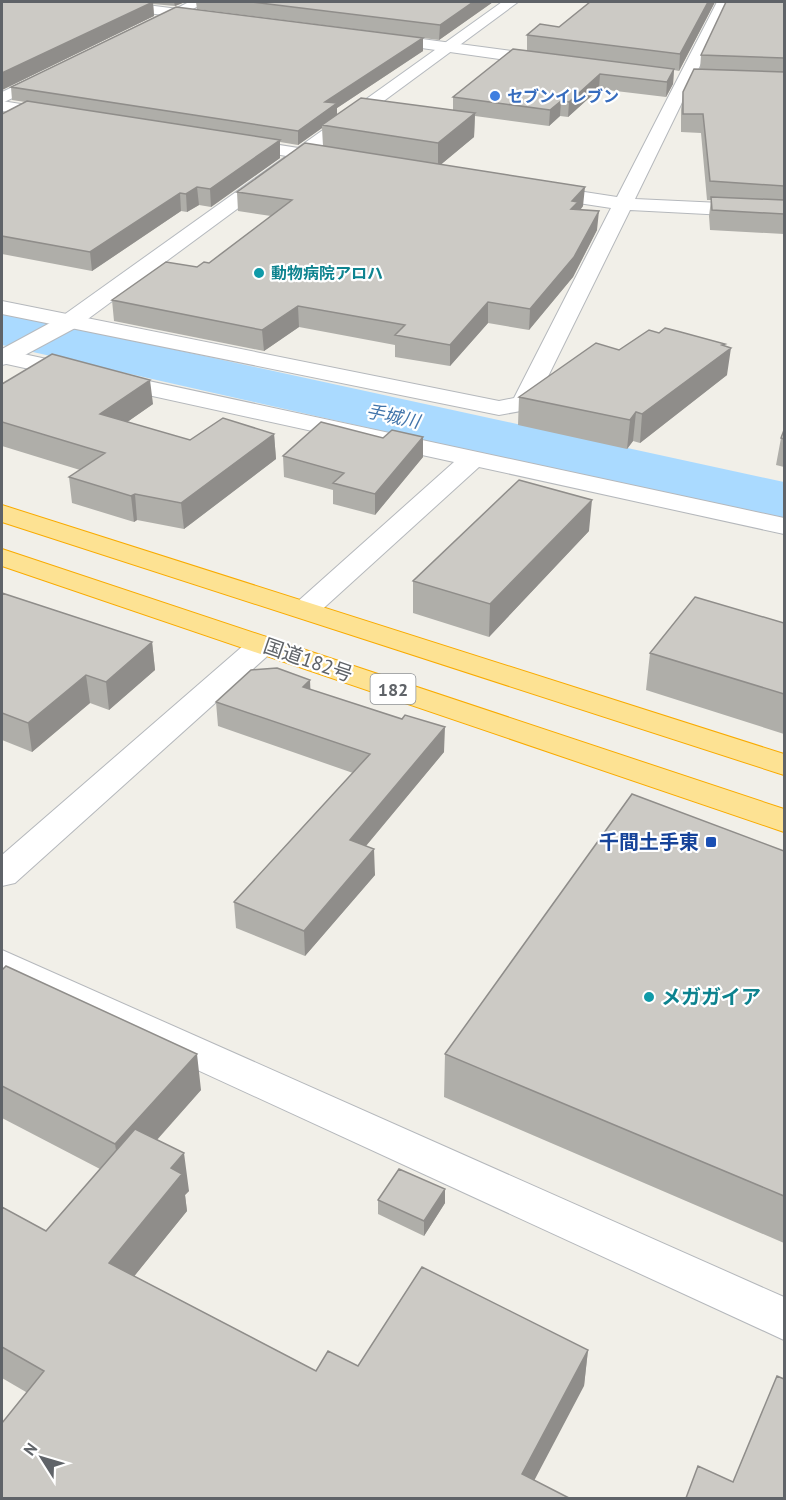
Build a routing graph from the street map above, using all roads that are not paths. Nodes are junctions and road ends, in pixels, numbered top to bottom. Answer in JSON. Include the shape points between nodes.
{"nodes":[{"id":1,"x":93,"y":2,"type":"edge"},
{"id":2,"x":199,"y":2,"type":"edge"},
{"id":3,"x":511,"y":2,"type":"edge"},
{"id":4,"x":724,"y":2,"type":"edge"},
{"id":5,"x":178,"y":13,"type":"junction"},
{"id":6,"x":224,"y":19,"type":"edge"},
{"id":7,"x":136,"y":33,"type":"edge"},
{"id":8,"x":365,"y":37,"type":"edge"},
{"id":9,"x":447,"y":47,"type":"junction"},
{"id":10,"x":562,"y":62,"type":"edge"},
{"id":11,"x":64,"y":68,"type":"edge"},
{"id":12,"x":665,"y":76,"type":"edge"},
{"id":13,"x":693,"y":79,"type":"junction"},
{"id":14,"x":2,"y":98,"type":"edge"},
{"id":15,"x":2,"y":106,"type":"edge"},
{"id":16,"x":70,"y":117,"type":"edge"},
{"id":17,"x":220,"y":141,"type":"edge"},
{"id":18,"x":300,"y":154,"type":"junction"},
{"id":19,"x":358,"y":163,"type":"edge"},
{"id":20,"x":520,"y":188,"type":"edge"},
{"id":21,"x":625,"y":204,"type":"junction"},
{"id":22,"x":784,"y":212,"type":"edge"},
{"id":23,"x":2,"y":308,"type":"edge"},
{"id":24,"x":63,"y":325,"type":"junction"},
{"id":25,"x":7,"y":355,"type":"edge"},
{"id":26,"x":474,"y":458,"type":"junction"},
{"id":27,"x":2,"y":513,"type":"edge"},
{"id":28,"x":784,"y":526,"type":"edge"},
{"id":29,"x":2,"y":557,"type":"edge"},
{"id":30,"x":306,"y":609,"type":"junction"},
{"id":31,"x":262,"y":645,"type":"junction"},
{"id":32,"x":784,"y":765,"type":"edge"},
{"id":33,"x":784,"y":821,"type":"edge"},
{"id":34,"x":2,"y":874,"type":"edge"},
{"id":35,"x":2,"y":963,"type":"edge"},
{"id":36,"x":784,"y":1319,"type":"edge"}],
"edges":[{"from":1,"to":5,"type":"street"},
{"from":2,"to":5,"type":"street"},
{"from":3,"to":9,"type":"street"},
{"from":4,"to":13,"type":"street"},
{"from":5,"to":6,"type":"street"},
{"from":5,"to":7,"type":"street"},
{"from":8,"to":9,"type":"street"},
{"from":9,"to":10,"type":"street"},
{"from":9,"to":18,"type":"street"},
{"from":11,"to":14,"type":"street"},
{"from":12,"to":13,"type":"street"},
{"from":13,"to":21,"type":"street"},
{"from":15,"to":16,"type":"street"},
{"from":17,"to":18,"type":"street"},
{"from":18,"to":19,"type":"street"},
{"from":18,"to":24,"type":"street"},
{"from":20,"to":21,"type":"street"},
{"from":21,"to":22,"type":"street"},
{"from":21,"to":24,"type":"street","via":[[523,404],[499,408]]},
{"from":23,"to":24,"type":"street"},
{"from":24,"to":25,"type":"street"},
{"from":25,"to":26,"type":"street"},
{"from":26,"to":28,"type":"street"},
{"from":26,"to":30,"type":"street"},
{"from":27,"to":30,"type":"highway","number":"182"},
{"from":29,"to":31,"type":"highway","name":"国道182号","number":"182"},
{"from":30,"to":32,"type":"highway","number":"182"},
{"from":31,"to":33,"type":"highway","name":"国道182号","number":"182"},
{"from":31,"to":34,"type":"street"},
{"from":35,"to":36,"type":"street"}]}
